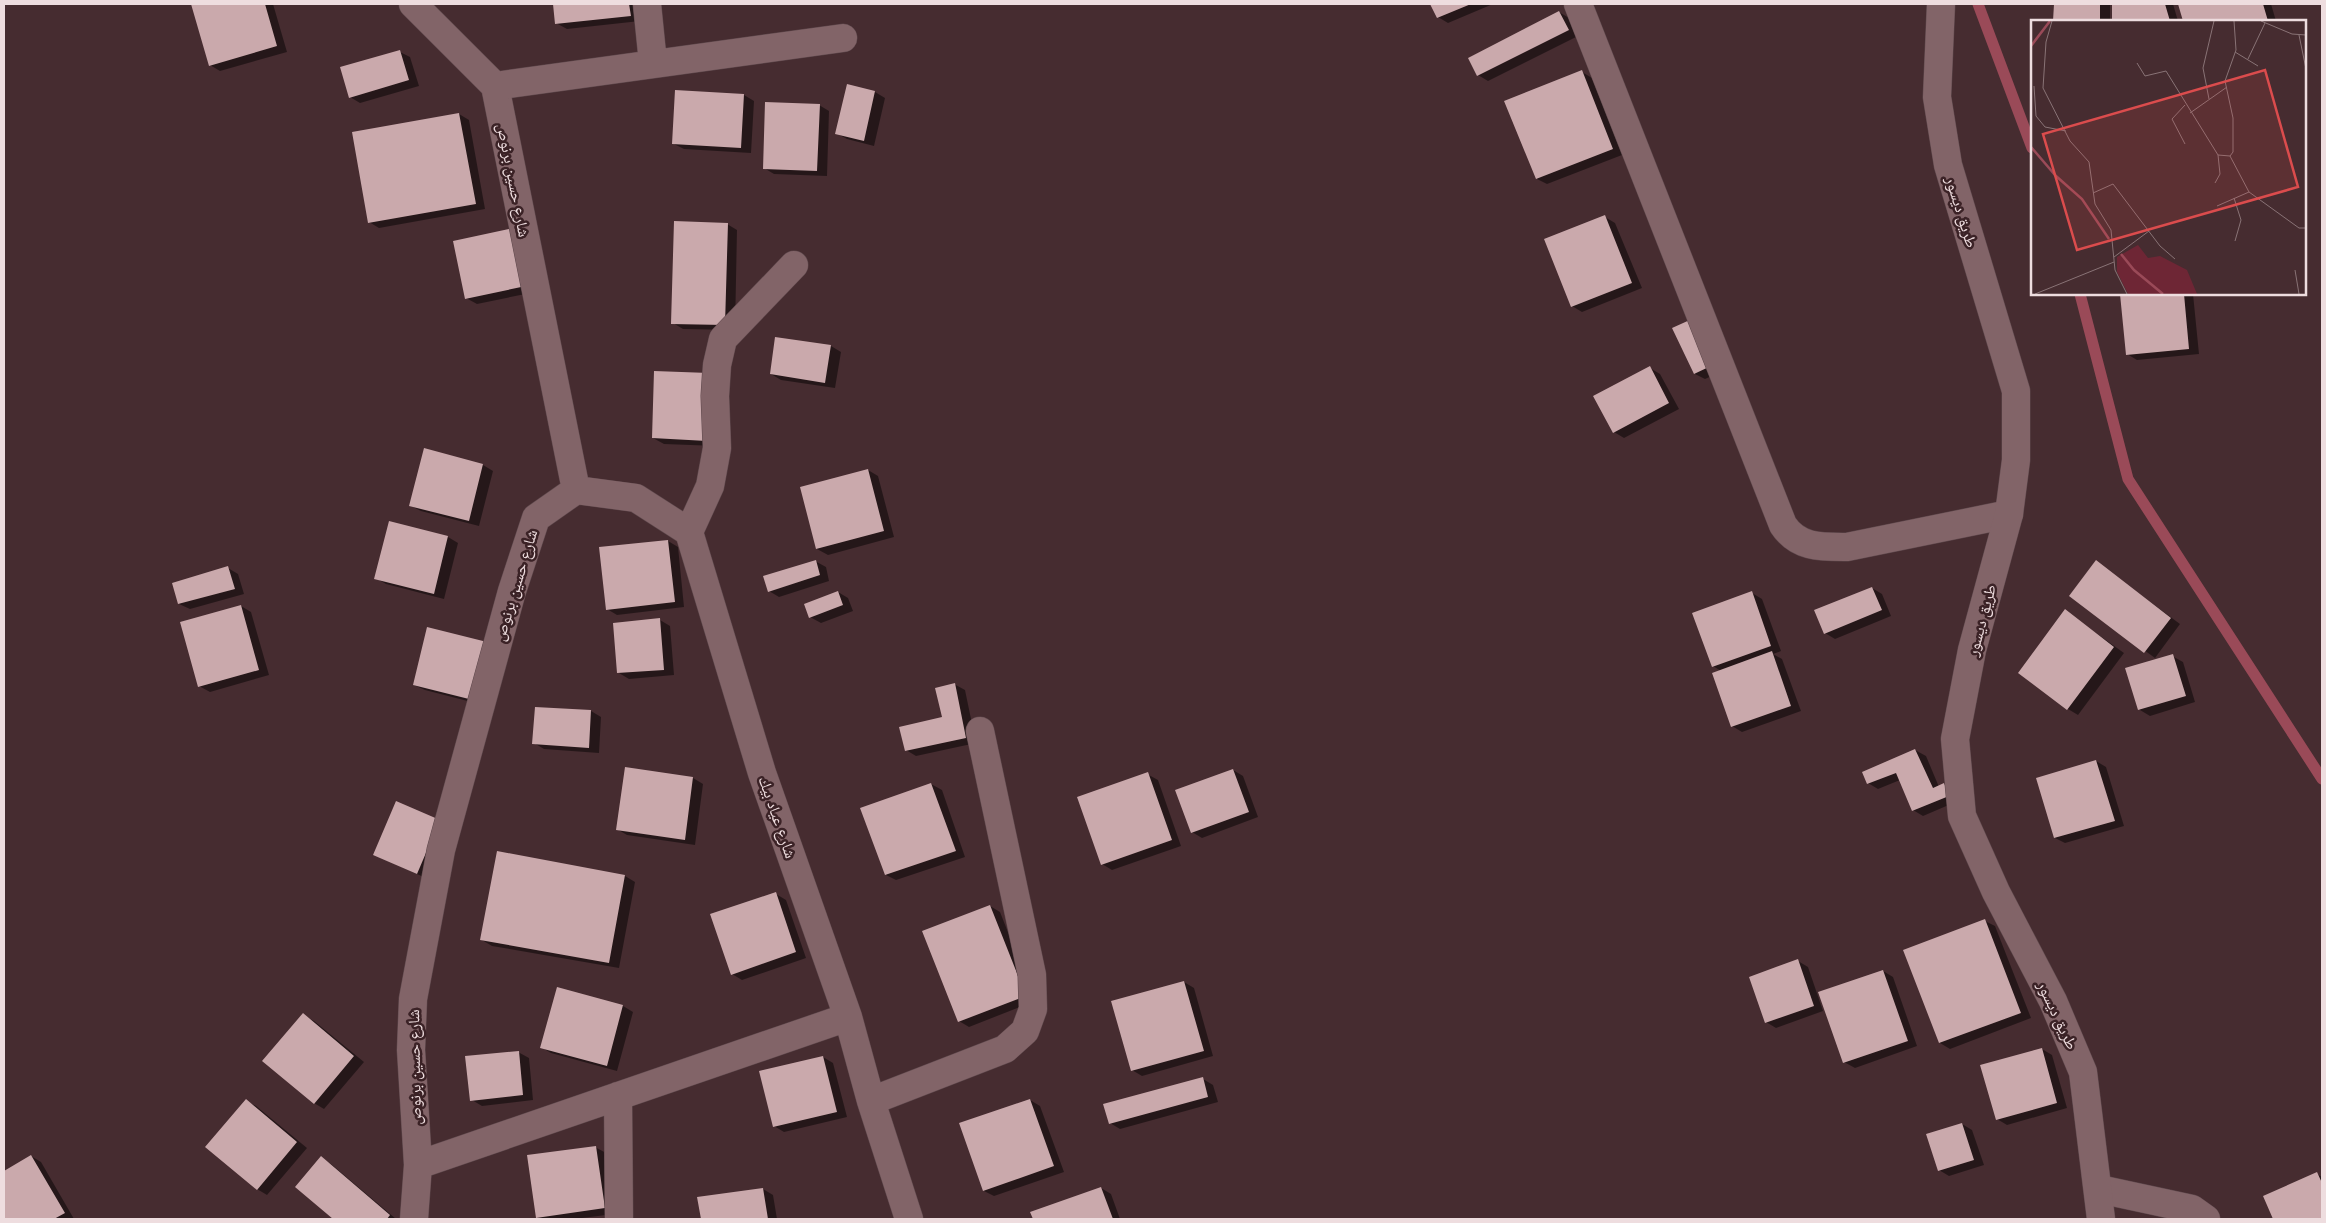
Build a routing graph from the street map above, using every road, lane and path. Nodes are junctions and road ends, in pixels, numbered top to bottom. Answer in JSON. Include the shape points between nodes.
{"nodes":[{"id":1,"x":413,"y":4,"type":"edge"},
{"id":2,"x":647,"y":4,"type":"edge"},
{"id":3,"x":1578,"y":4,"type":"edge"},
{"id":4,"x":1941,"y":4,"type":"edge"},
{"id":5,"x":843,"y":38,"type":"dead end"},
{"id":6,"x":653,"y":63,"type":"junction"},
{"id":7,"x":495,"y":86,"type":"junction"},
{"id":8,"x":794,"y":265,"type":"dead end"},
{"id":9,"x":576,"y":490,"type":"junction"},
{"id":10,"x":2009,"y":514,"type":"junction"},
{"id":11,"x":689,"y":532,"type":"junction"},
{"id":12,"x":980,"y":731,"type":"dead end"},
{"id":13,"x":848,"y":1017,"type":"junction"},
{"id":14,"x":618,"y":1096,"type":"junction"},
{"id":15,"x":871,"y":1101,"type":"junction"},
{"id":16,"x":418,"y":1165,"type":"junction"},
{"id":17,"x":2099,"y":1189,"type":"junction"},
{"id":18,"x":414,"y":1219,"type":"edge"},
{"id":19,"x":619,"y":1219,"type":"edge"},
{"id":20,"x":908,"y":1219,"type":"edge"},
{"id":21,"x":2101,"y":1219,"type":"edge"},
{"id":22,"x":2206,"y":1219,"type":"edge"}],
"edges":[{"from":1,"to":7,"type":"street"},
{"from":2,"to":6,"type":"street"},
{"from":3,"to":10,"type":"street","via":[[1782,525],[1791,536],[1814,545],[1847,547]]},
{"from":4,"to":10,"type":"street","name":"طريق ديسور","via":[[1937,97],[1948,164],[2016,392],[2016,460]]},
{"from":5,"to":6,"type":"street"},
{"from":6,"to":7,"type":"street"},
{"from":7,"to":9,"type":"street","name":"شارع حسين برنوص"},
{"from":8,"to":11,"type":"street","via":[[723,339],[715,396],[717,448],[710,486]]},
{"from":9,"to":11,"type":"street","via":[[636,498]]},
{"from":9,"to":16,"type":"street","name":"شارع حسين برنوص","via":[[536,518],[512,591],[441,850],[413,999],[411,1050]]},
{"from":10,"to":17,"type":"street","name":"طريق ديسور","via":[[1972,650],[1955,739],[1962,816],[1996,892],[2053,1001],[2083,1072]]},
{"from":11,"to":13,"type":"street","name":"شارع عياد بيك","via":[[762,773]]},
{"from":12,"to":15,"type":"street","via":[[1032,975],[1033,1010],[1025,1031],[1005,1050]]},
{"from":13,"to":14,"type":"street"},
{"from":13,"to":15,"type":"street","name":"شارع عياد بيك"},
{"from":14,"to":16,"type":"street"},
{"from":14,"to":19,"type":"street"},
{"from":15,"to":20,"type":"street","name":"شارع عياد بيك"},
{"from":16,"to":18,"type":"street","name":"شارع حسين برنوص"},
{"from":17,"to":21,"type":"street","name":"طريق ديسور"},
{"from":17,"to":22,"type":"street","via":[[2192,1209]]}]}
